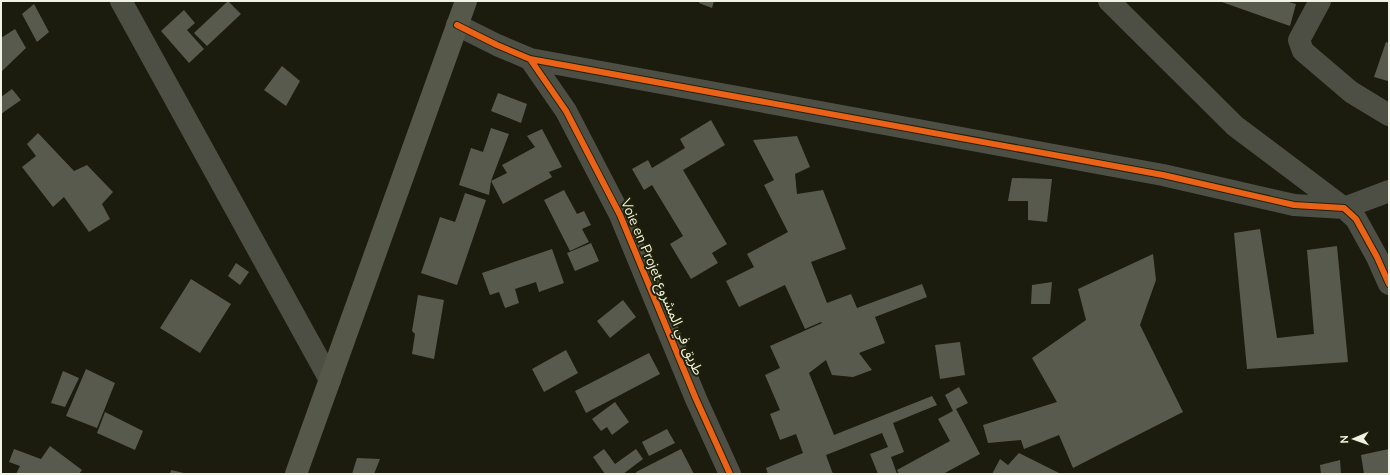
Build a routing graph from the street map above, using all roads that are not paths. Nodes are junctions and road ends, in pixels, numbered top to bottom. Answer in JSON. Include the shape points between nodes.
{"nodes":[{"id":1,"x":121,"y":1,"type":"edge"},
{"id":2,"x":466,"y":1,"type":"edge"},
{"id":3,"x":1110,"y":1,"type":"edge"},
{"id":4,"x":1320,"y":1,"type":"edge"},
{"id":5,"x":458,"y":25,"type":"junction"},
{"id":6,"x":530,"y":59,"type":"junction"},
{"id":7,"x":1389,"y":115,"type":"edge"},
{"id":8,"x":1389,"y":191,"type":"edge"},
{"id":9,"x":1344,"y":208,"type":"junction"},
{"id":10,"x":1389,"y":284,"type":"edge"},
{"id":11,"x":330,"y":380,"type":"junction"},
{"id":12,"x":296,"y":474,"type":"edge"},
{"id":13,"x":730,"y":474,"type":"edge"}],
"edges":[{"from":1,"to":11,"type":"street"},
{"from":2,"to":5,"type":"main road"},
{"from":3,"to":9,"type":"street","via":[[1235,126]]},
{"from":4,"to":7,"type":"street","via":[[1299,40],[1302,51],[1351,92]]},
{"from":5,"to":6,"type":"street"},
{"from":5,"to":11,"type":"main road"},
{"from":6,"to":9,"type":"street","via":[[1155,174],[1294,205]]},
{"from":6,"to":13,"type":"street","name":"Voie en Projet طريق في المشروع","via":[[566,111],[620,215]]},
{"from":8,"to":9,"type":"street"},
{"from":9,"to":10,"type":"street","via":[[1356,219]]},
{"from":11,"to":12,"type":"main road"}]}
